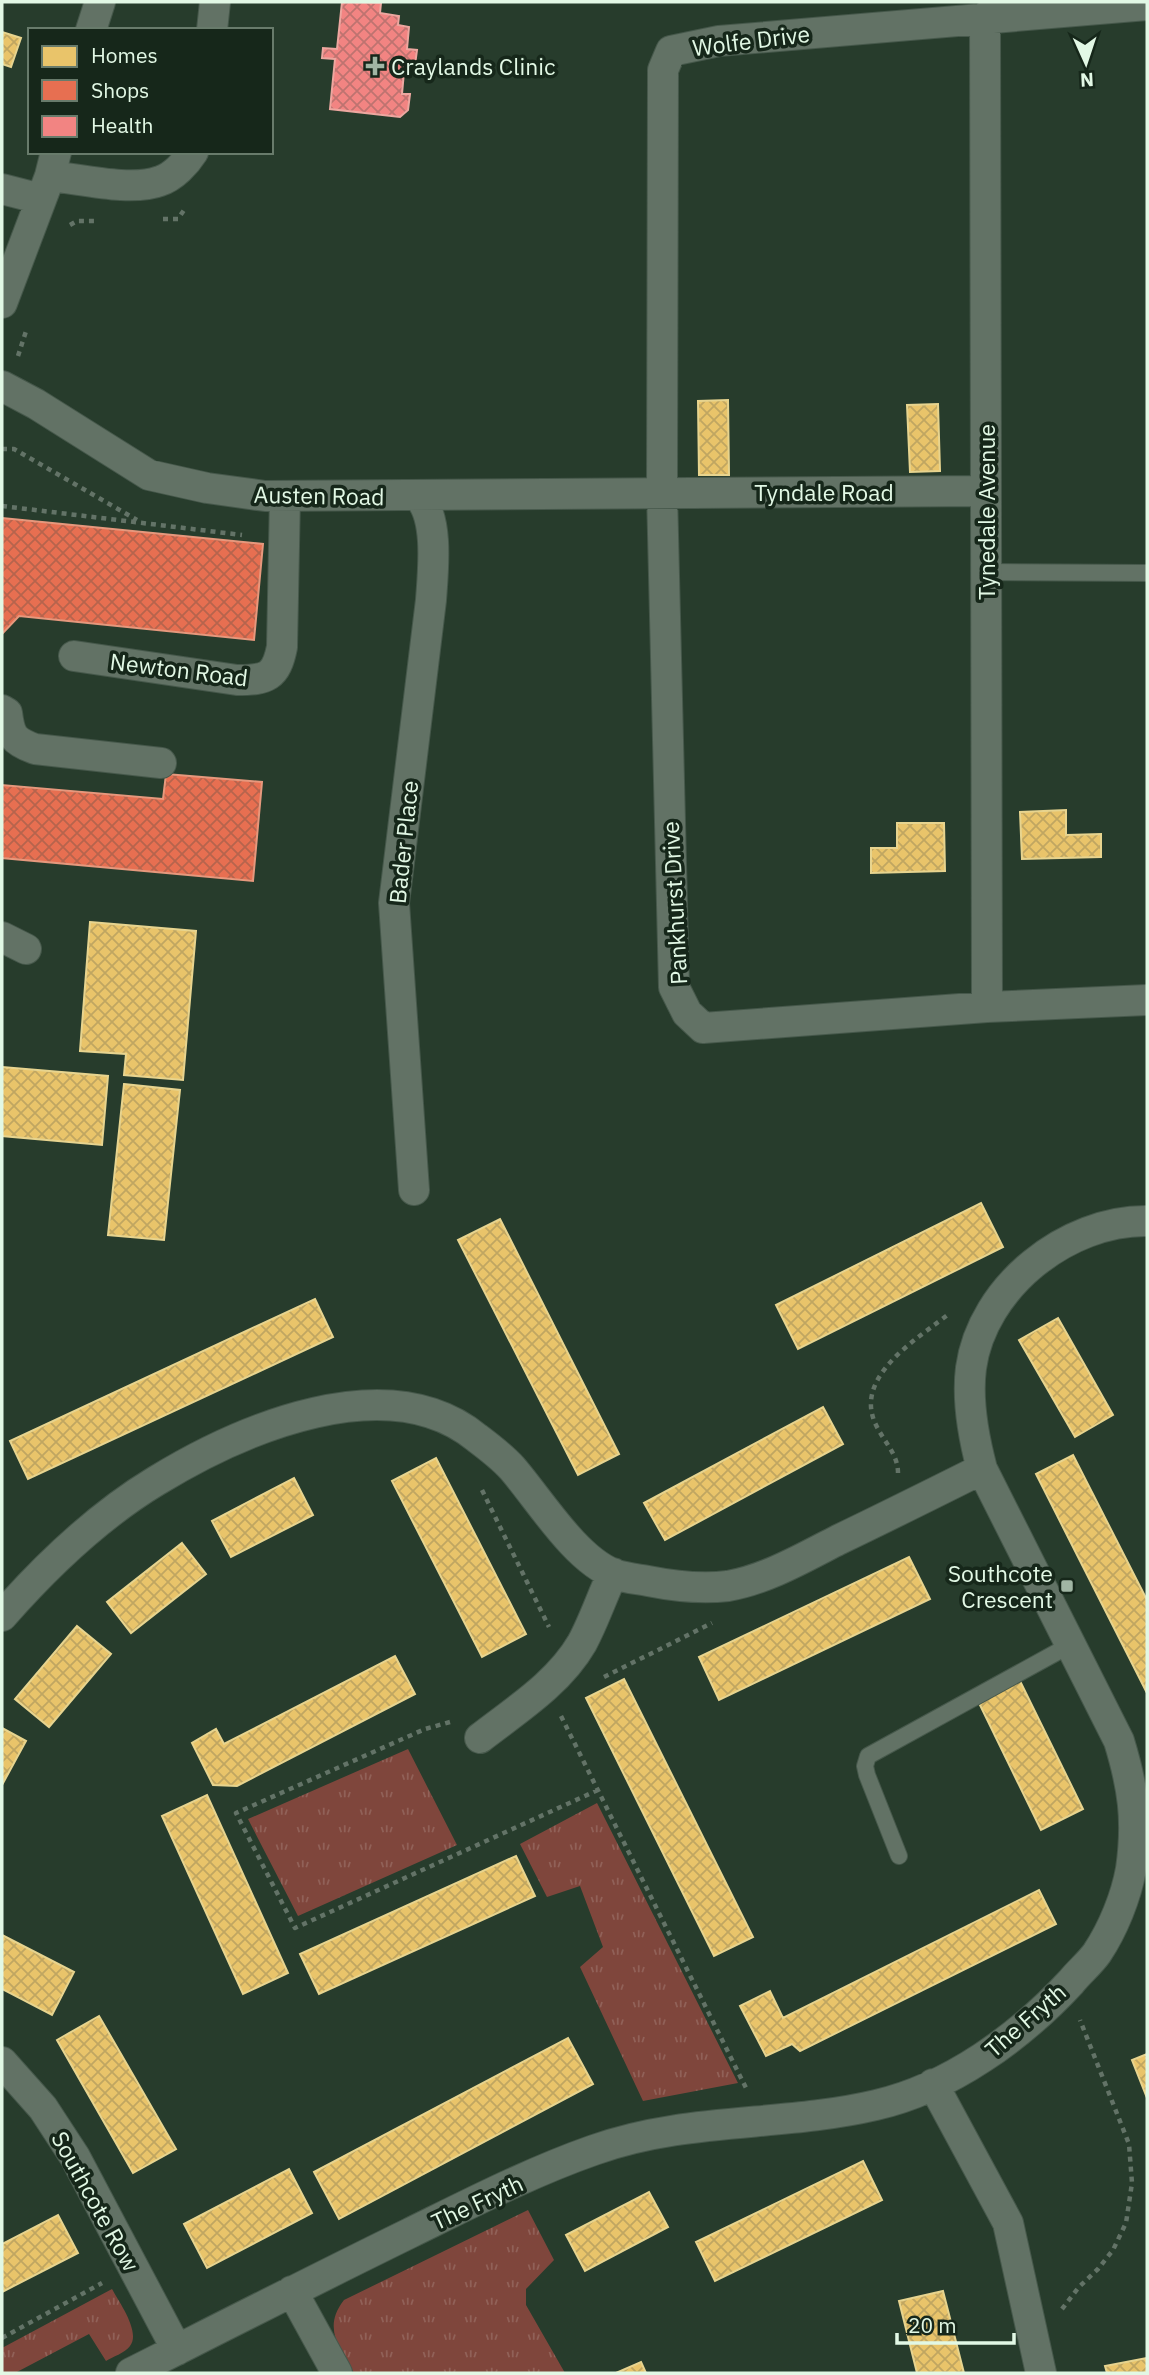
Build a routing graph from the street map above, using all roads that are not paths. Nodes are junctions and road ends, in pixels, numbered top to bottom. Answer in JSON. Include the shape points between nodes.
{"nodes":[{"id":1,"x":100,"y":2,"type":"edge"},
{"id":2,"x":215,"y":2,"type":"edge"},
{"id":3,"x":1147,"y":5,"type":"edge"},
{"id":4,"x":985,"y":17,"type":"junction"},
{"id":5,"x":92,"y":28,"type":"edge"},
{"id":6,"x":212,"y":28,"type":"edge"},
{"id":7,"x":192,"y":154,"type":"edge"},
{"id":8,"x":49,"y":175,"type":"edge"},
{"id":9,"x":2,"y":189,"type":"edge"},
{"id":10,"x":2,"y":303,"type":"edge"},
{"id":11,"x":4,"y":387,"type":"edge"},
{"id":12,"x":986,"y":491,"type":"junction"},
{"id":13,"x":662,"y":493,"type":"junction"},
{"id":14,"x":285,"y":496,"type":"junction"},
{"id":15,"x":419,"y":497,"type":"junction"},
{"id":16,"x":986,"y":572,"type":"junction"},
{"id":17,"x":1147,"y":573,"type":"edge"},
{"id":18,"x":74,"y":656,"type":"dead end"},
{"id":19,"x":2,"y":710,"type":"edge"},
{"id":20,"x":161,"y":763,"type":"dead end"},
{"id":21,"x":1147,"y":1000,"type":"edge"},
{"id":22,"x":987,"y":1007,"type":"junction"},
{"id":23,"x":414,"y":1190,"type":"dead end"},
{"id":24,"x":1147,"y":1221,"type":"edge"},
{"id":25,"x":982,"y":1469,"type":"junction"},
{"id":26,"x":612,"y":1573,"type":"junction"},
{"id":27,"x":2,"y":1616,"type":"edge"},
{"id":28,"x":1070,"y":1645,"type":"junction"},
{"id":29,"x":480,"y":1738,"type":"dead end"},
{"id":30,"x":1140,"y":1842,"type":"edge"},
{"id":31,"x":899,"y":1856,"type":"dead end"},
{"id":32,"x":2,"y":2062,"type":"edge"},
{"id":33,"x":933,"y":2084,"type":"junction"},
{"id":34,"x":292,"y":2291,"type":"junction"},
{"id":35,"x":177,"y":2350,"type":"junction"},
{"id":36,"x":131,"y":2373,"type":"edge"},
{"id":37,"x":337,"y":2373,"type":"edge"},
{"id":38,"x":1041,"y":2373,"type":"edge"}],
"edges":[{"from":1,"to":5,"type":"street"},
{"from":2,"to":6,"type":"street"},
{"from":3,"to":4,"type":"street","name":"Wolfe Drive"},
{"from":4,"to":12,"type":"street","name":"Tynedale Avenue"},
{"from":4,"to":13,"type":"street","name":"Wolfe Drive","via":[[719,41],[671,51],[663,70]]},
{"from":7,"to":8,"type":"street","via":[[161,181],[131,185]]},
{"from":8,"to":9,"type":"street"},
{"from":8,"to":10,"type":"street"},
{"from":11,"to":14,"type":"street","name":"Austen Road","via":[[149,475],[207,488]]},
{"from":12,"to":13,"type":"street","name":"Tyndale Road"},
{"from":12,"to":16,"type":"street","name":"Tynedale Avenue"},
{"from":13,"to":15,"type":"street","name":"Austen Road"},
{"from":13,"to":22,"type":"street","name":"Pankhurst Drive","via":[[674,987],[687,1013],[704,1028]]},
{"from":14,"to":15,"type":"street","name":"Austen Road"},
{"from":14,"to":18,"type":"street","name":"Newton Road","via":[[282,647],[278,668],[268,676],[237,680]]},
{"from":15,"to":23,"type":"street","name":"Bader Place","via":[[429,519],[431,600],[394,904]]},
{"from":16,"to":17,"type":"lane"},
{"from":16,"to":22,"type":"street","name":"Tynedale Avenue"},
{"from":19,"to":20,"type":"street","via":[[19,743],[35,749]]},
{"from":21,"to":22,"type":"street","name":"Pankhurst Drive"},
{"from":24,"to":25,"type":"street","name":"The Fryth","via":[[1100,1227],[1072,1238],[1042,1258],[994,1305],[971,1368],[974,1439]]},
{"from":25,"to":26,"type":"street","via":[[766,1576],[727,1586],[692,1586]]},
{"from":25,"to":28,"type":"street","name":"The Fryth"},
{"from":26,"to":27,"type":"street","via":[[584,1554],[511,1467],[475,1435],[442,1417],[410,1409],[345,1405],[254,1433],[155,1481],[93,1526]]},
{"from":26,"to":29,"type":"street","via":[[581,1643],[566,1665]]},
{"from":28,"to":30,"type":"street","name":"The Fryth","via":[[1119,1741]]},
{"from":28,"to":31,"type":"lane","via":[[868,1756],[864,1766]]},
{"from":30,"to":33,"type":"street","name":"The Fryth","via":[[1111,1927],[1096,1955],[1022,2029]]},
{"from":32,"to":35,"type":"street","name":"Southcote Row","via":[[43,2108],[75,2157]]},
{"from":33,"to":34,"type":"street","name":"The Fryth","via":[[878,2105],[663,2131],[594,2149],[477,2200]]},
{"from":33,"to":38,"type":"street","via":[[1009,2223]]},
{"from":34,"to":35,"type":"street","name":"The Fryth"},
{"from":34,"to":37,"type":"street"},
{"from":35,"to":36,"type":"street","name":"The Fryth"}]}
